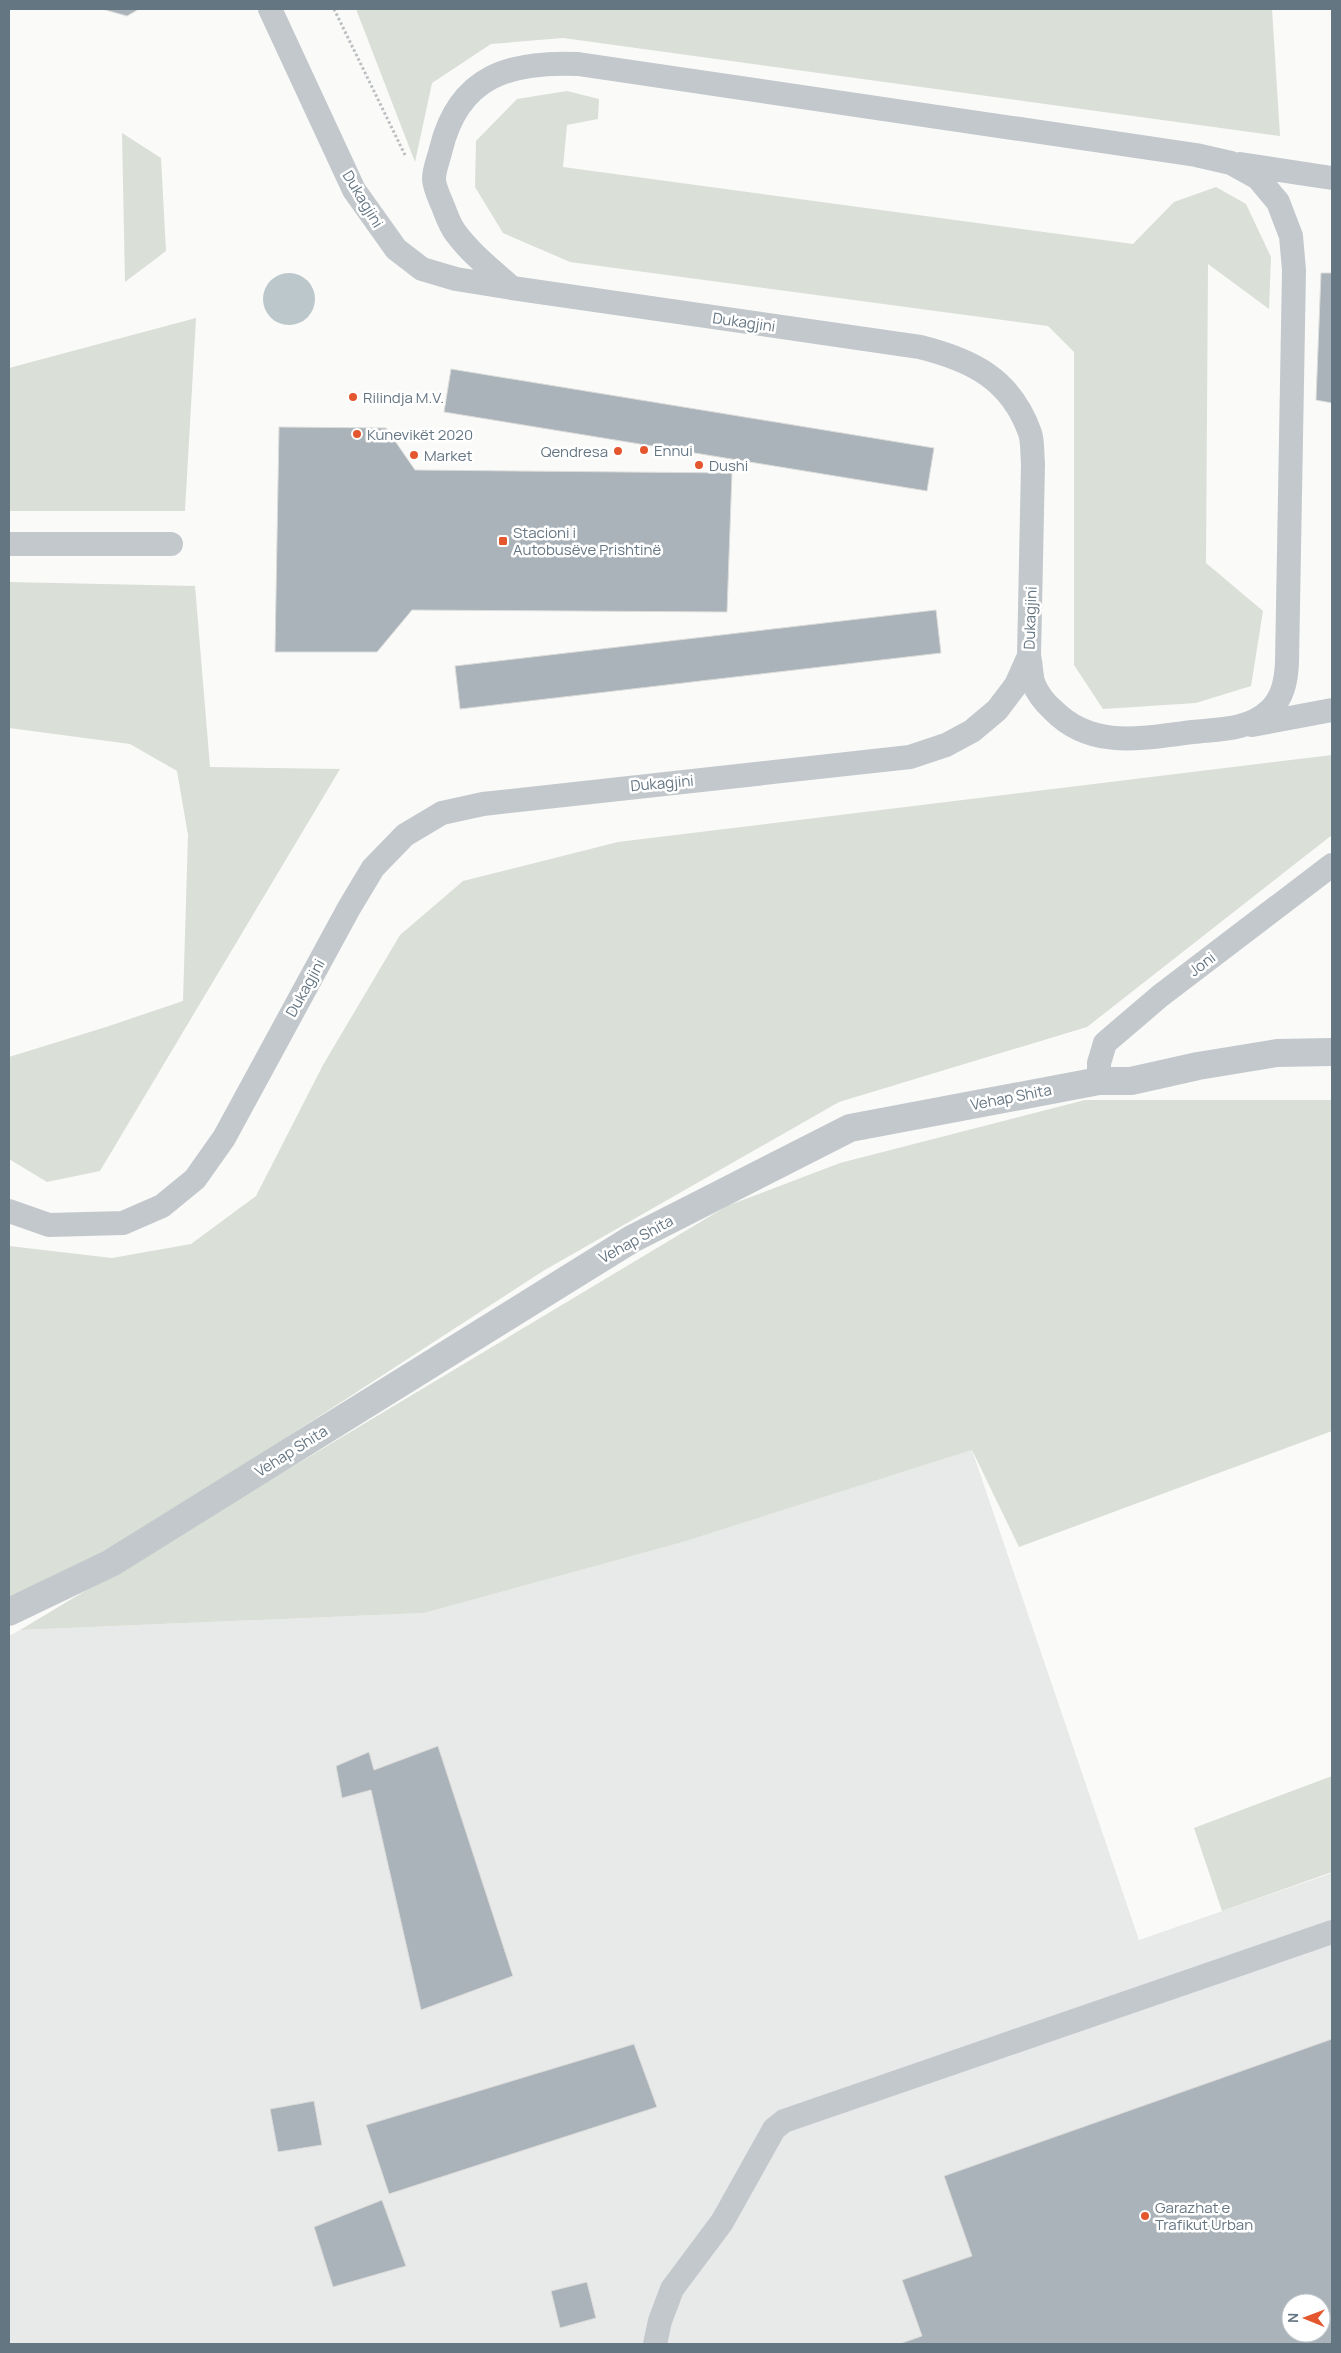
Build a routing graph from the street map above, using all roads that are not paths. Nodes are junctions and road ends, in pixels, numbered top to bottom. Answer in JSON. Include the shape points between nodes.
{"nodes":[{"id":1,"x":270,"y":9,"type":"edge"},
{"id":2,"x":1231,"y":163,"type":"junction"},
{"id":3,"x":1332,"y":178,"type":"edge"},
{"id":4,"x":512,"y":288,"type":"junction"},
{"id":5,"x":9,"y":544,"type":"edge"},
{"id":6,"x":171,"y":544,"type":"dead end"},
{"id":7,"x":1029,"y":656,"type":"junction"},
{"id":8,"x":1332,"y":710,"type":"edge"},
{"id":9,"x":1248,"y":726,"type":"junction"},
{"id":10,"x":1332,"y":865,"type":"edge"},
{"id":11,"x":1332,"y":1052,"type":"edge"},
{"id":12,"x":1099,"y":1081,"type":"junction"},
{"id":13,"x":9,"y":1211,"type":"edge"},
{"id":14,"x":9,"y":1612,"type":"edge"},
{"id":15,"x":1332,"y":1932,"type":"edge"},
{"id":16,"x":655,"y":2344,"type":"edge"}],
"edges":[{"from":1,"to":4,"type":"lane","name":"Dukagjini","via":[[354,190],[396,249],[422,269],[456,279]]},
{"from":2,"to":3,"type":"lane"},
{"from":2,"to":4,"type":"lane","via":[[1147,147],[578,64],[522,65],[498,73],[476,87],[457,109],[444,137],[434,179],[454,231]]},
{"from":2,"to":9,"type":"lane","via":[[1258,178],[1278,202],[1291,236],[1294,270],[1286,681],[1279,699],[1268,712]]},
{"from":4,"to":7,"type":"lane","name":"Dukagjini","via":[[920,347],[950,355],[981,369],[1000,383],[1017,405],[1030,434],[1033,464]]},
{"from":5,"to":6,"type":"lane"},
{"from":7,"to":9,"type":"lane","via":[[1034,682],[1045,703],[1063,721],[1081,732],[1104,738],[1135,739]]},
{"from":7,"to":13,"type":"lane","name":"Dukagjini","via":[[1016,685],[997,710],[972,731],[946,745],[910,756],[484,804],[442,813],[405,835],[373,868],[348,908],[224,1138],[195,1179],[162,1206],[122,1223],[48,1225]]},
{"from":8,"to":9,"type":"lane"},
{"from":10,"to":12,"type":"lane","name":"Joni","via":[[1160,996],[1105,1043],[1099,1063]]},
{"from":11,"to":12,"type":"street","name":"Vehap Shita","via":[[1277,1053],[1198,1066],[1131,1082]]},
{"from":12,"to":14,"type":"street","name":"Vehap Shita","via":[[850,1128],[632,1239],[111,1563]]},
{"from":15,"to":16,"type":"lane","via":[[784,2120],[774,2129],[722,2222],[672,2289]]}]}
